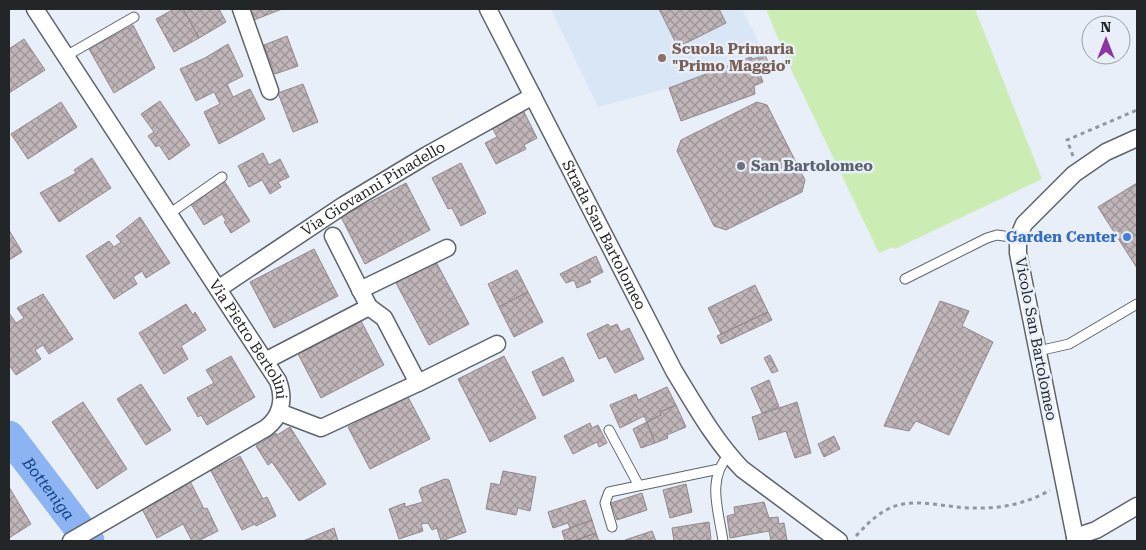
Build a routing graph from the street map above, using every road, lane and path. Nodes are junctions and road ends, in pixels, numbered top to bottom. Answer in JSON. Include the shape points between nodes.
{"nodes":[{"id":1,"x":35,"y":9,"type":"edge"},
{"id":2,"x":241,"y":9,"type":"edge"},
{"id":3,"x":488,"y":9,"type":"edge"},
{"id":4,"x":134,"y":16,"type":"dead end"},
{"id":5,"x":66,"y":56,"type":"junction"},
{"id":6,"x":270,"y":92,"type":"dead end"},
{"id":7,"x":533,"y":96,"type":"junction"},
{"id":8,"x":1137,"y":138,"type":"edge"},
{"id":9,"x":222,"y":177,"type":"dead end"},
{"id":10,"x":169,"y":214,"type":"junction"},
{"id":11,"x":333,"y":236,"type":"dead end"},
{"id":12,"x":1018,"y":238,"type":"junction"},
{"id":13,"x":447,"y":248,"type":"dead end"},
{"id":14,"x":905,"y":279,"type":"dead end"},
{"id":15,"x":218,"y":289,"type":"junction"},
{"id":16,"x":360,"y":290,"type":"junction"},
{"id":17,"x":1137,"y":304,"type":"edge"},
{"id":18,"x":369,"y":307,"type":"junction"},
{"id":19,"x":496,"y":344,"type":"dead end"},
{"id":20,"x":1038,"y":351,"type":"junction"},
{"id":21,"x":265,"y":361,"type":"junction"},
{"id":22,"x":418,"y":383,"type":"junction"},
{"id":23,"x":279,"y":412,"type":"junction"},
{"id":24,"x":609,"y":430,"type":"dead end"},
{"id":25,"x":729,"y":455,"type":"junction"},
{"id":26,"x":719,"y":469,"type":"junction"},
{"id":27,"x":638,"y":484,"type":"junction"},
{"id":28,"x":1055,"y":487,"type":"dead end"},
{"id":29,"x":1137,"y":506,"type":"edge"},
{"id":30,"x":612,"y":527,"type":"dead end"},
{"id":31,"x":856,"y":536,"type":"dead end"},
{"id":32,"x":1075,"y":539,"type":"edge"},
{"id":33,"x":71,"y":541,"type":"edge"},
{"id":34,"x":723,"y":541,"type":"edge"},
{"id":35,"x":839,"y":541,"type":"edge"}],
"edges":[{"from":1,"to":5,"type":"street","name":"Via Pietro Bertolini"},
{"from":2,"to":6,"type":"street"},
{"from":3,"to":7,"type":"street","name":"Strada San Bartolomeo"},
{"from":4,"to":5,"type":"lane"},
{"from":5,"to":10,"type":"street","name":"Via Pietro Bertolini"},
{"from":7,"to":15,"type":"street","name":"Via Giovanni Pinadello","via":[[344,205]]},
{"from":7,"to":25,"type":"street","name":"Strada San Bartolomeo","via":[[674,371]]},
{"from":8,"to":12,"type":"street","name":"Vicolo San Bartolomeo","via":[[1106,152],[1074,174],[1028,219]]},
{"from":9,"to":10,"type":"lane"},
{"from":10,"to":15,"type":"street","name":"Via Pietro Bertolini"},
{"from":11,"to":16,"type":"street"},
{"from":12,"to":14,"type":"lane","via":[[997,235],[987,238]]},
{"from":12,"to":20,"type":"street","name":"Vicolo San Bartolomeo","via":[[1018,253]]},
{"from":13,"to":16,"type":"street"},
{"from":15,"to":21,"type":"street","name":"Via Pietro Bertolini"},
{"from":16,"to":18,"type":"street"},
{"from":17,"to":20,"type":"lane","via":[[1069,344]]},
{"from":18,"to":21,"type":"street"},
{"from":18,"to":22,"type":"street","via":[[384,318]]},
{"from":19,"to":22,"type":"street"},
{"from":20,"to":32,"type":"street","name":"Vicolo San Bartolomeo"},
{"from":21,"to":23,"type":"street","name":"Via Pietro Bertolini","via":[[280,387]]},
{"from":22,"to":23,"type":"street","via":[[322,428]]},
{"from":23,"to":33,"type":"street","name":"Via Pietro Bertolini","via":[[266,428]]},
{"from":24,"to":27,"type":"lane"},
{"from":25,"to":26,"type":"lane"},
{"from":25,"to":35,"type":"street","name":"Strada San Bartolomeo","via":[[759,482]]},
{"from":26,"to":27,"type":"lane"},
{"from":26,"to":34,"type":"lane","via":[[715,489]]},
{"from":27,"to":30,"type":"lane","via":[[609,492],[605,503]]},
{"from":28,"to":31,"type":"path","via":[[1035,499],[1001,507],[972,508],[913,502],[890,508],[870,520]]},
{"from":29,"to":32,"type":"street","name":"Vicolo San Bartolomeo"}]}
